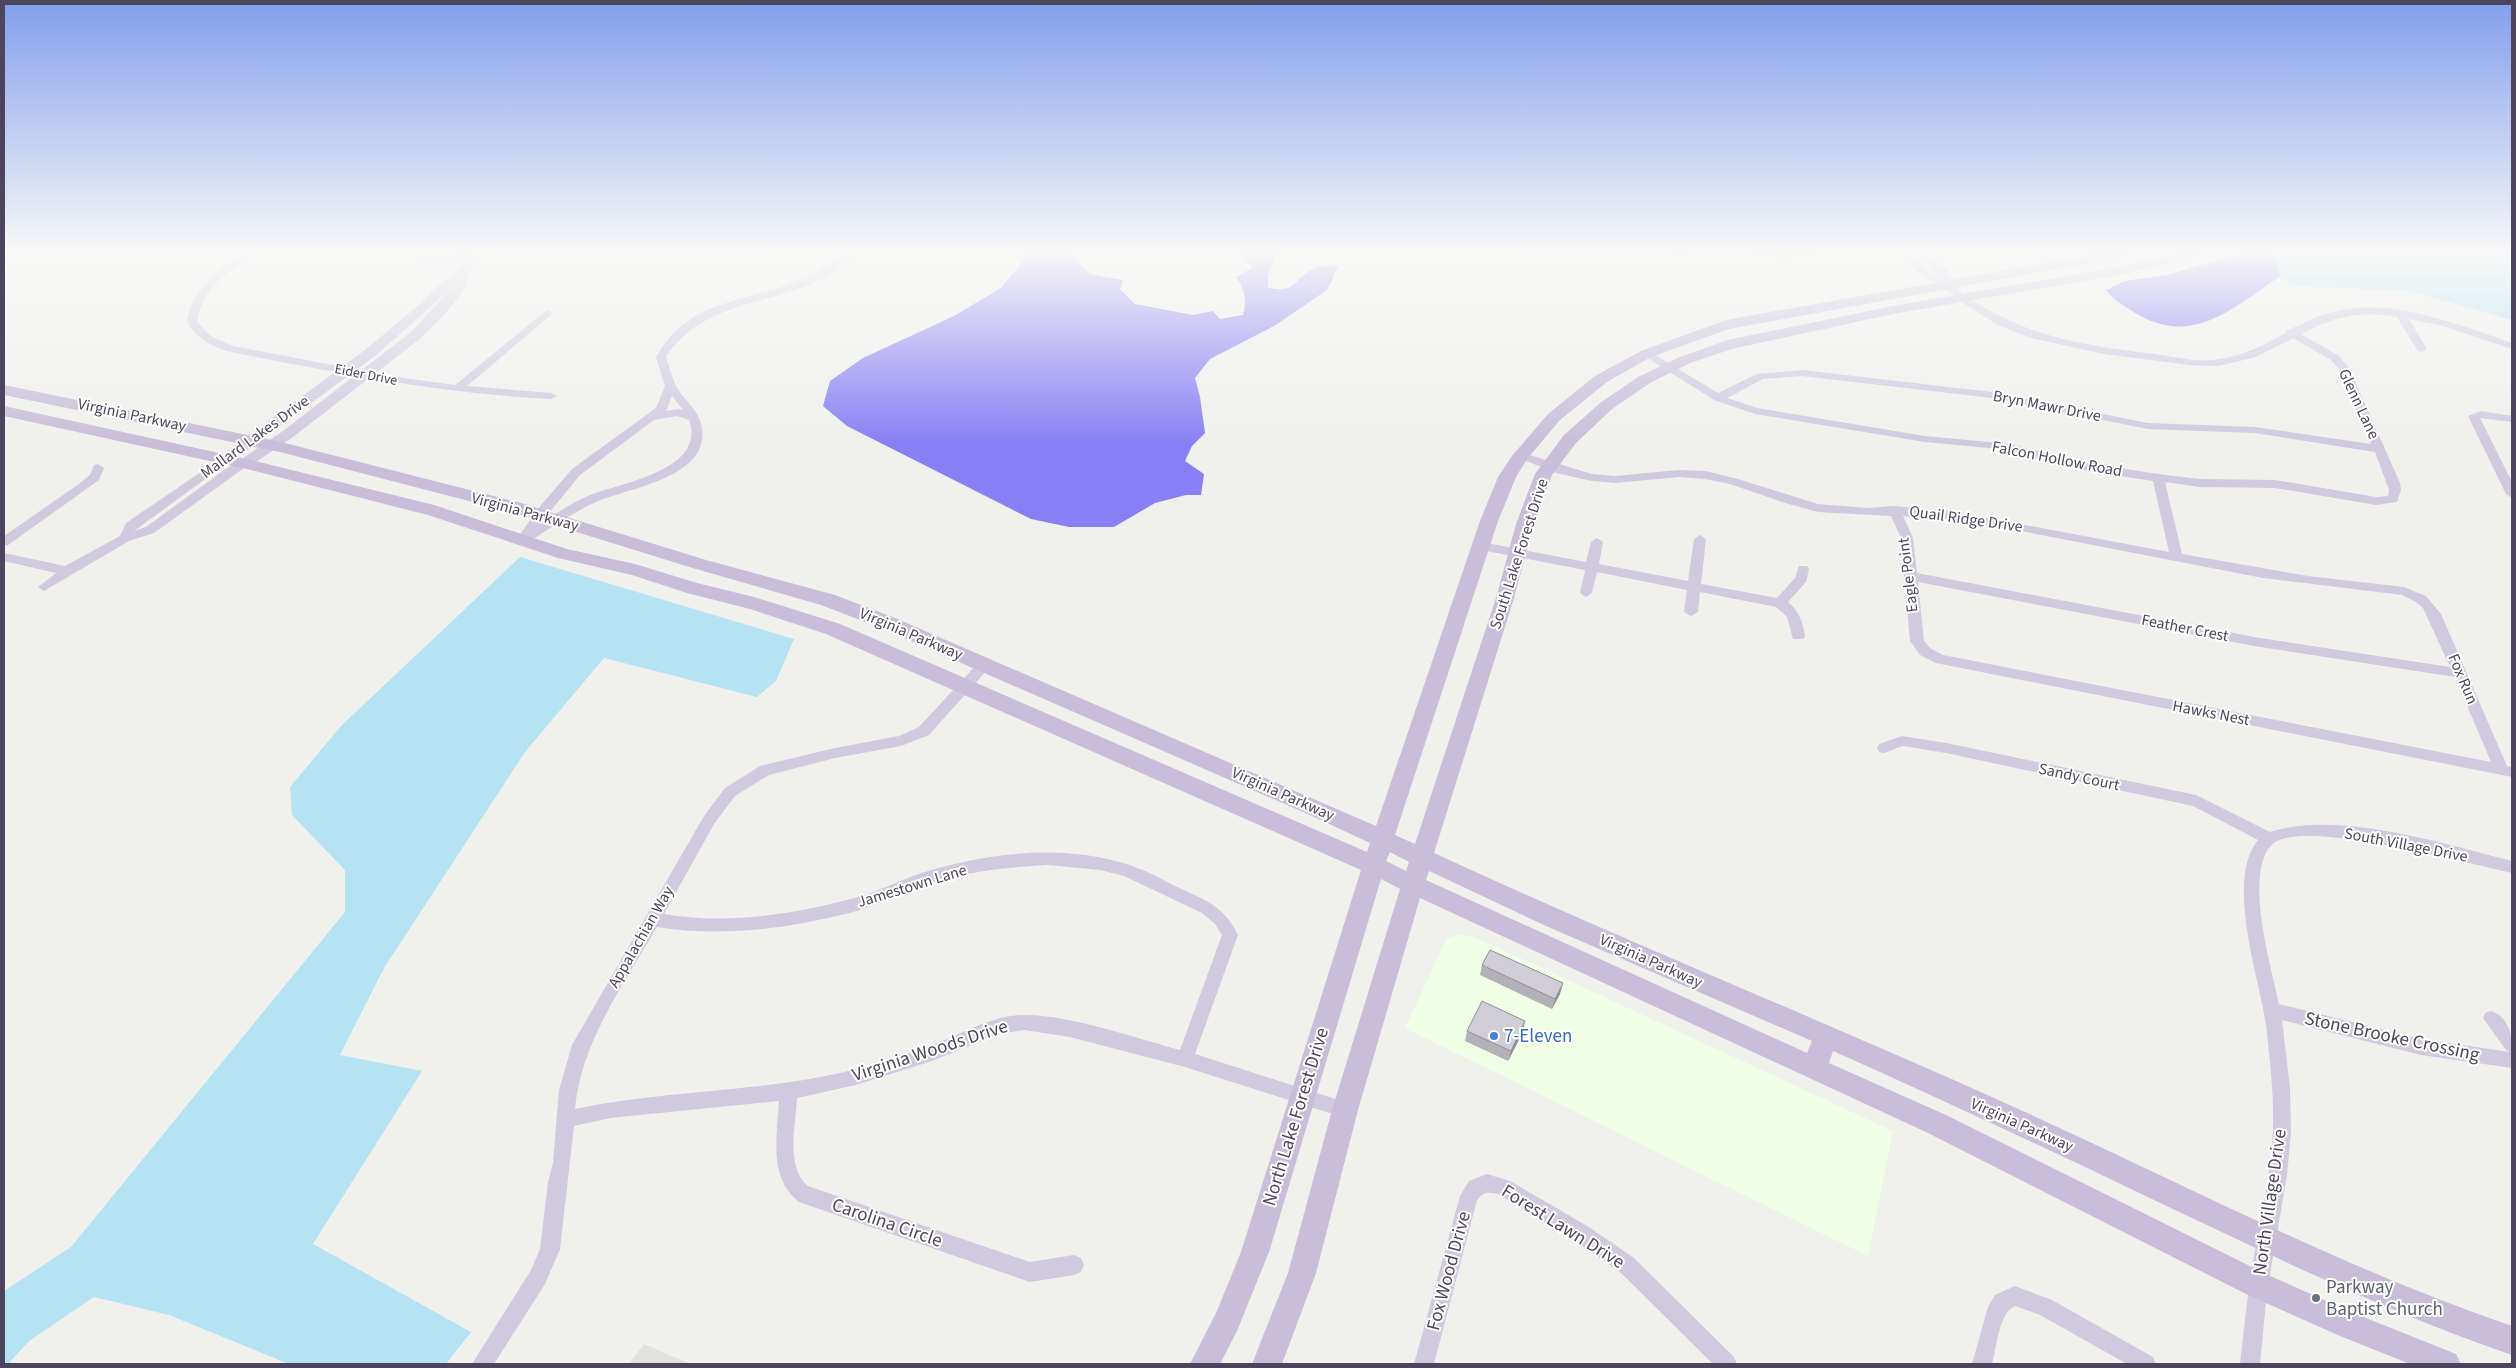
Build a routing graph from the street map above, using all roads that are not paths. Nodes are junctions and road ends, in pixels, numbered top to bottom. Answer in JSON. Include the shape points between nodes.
{"nodes":[{"id":1,"x":193,"y":316,"type":"edge"},
{"id":2,"x":414,"y":316,"type":"edge"},
{"id":3,"x":435,"y":316,"type":"edge"},
{"id":4,"x":544,"y":316,"type":"edge"},
{"id":5,"x":706,"y":316,"type":"edge"},
{"id":6,"x":1775,"y":316,"type":"edge"},
{"id":7,"x":1870,"y":316,"type":"edge"},
{"id":8,"x":1991,"y":316,"type":"edge"},
{"id":9,"x":2331,"y":316,"type":"edge"},
{"id":10,"x":2402,"y":316,"type":"edge"},
{"id":11,"x":2413,"y":316,"type":"edge"},
{"id":12,"x":2291,"y":332,"type":"junction"},
{"id":13,"x":2512,"y":346,"type":"edge"},
{"id":14,"x":2422,"y":349,"type":"dead end"},
{"id":15,"x":1646,"y":354,"type":"junction"},
{"id":16,"x":1669,"y":368,"type":"junction"},
{"id":17,"x":346,"y":371,"type":"junction"},
{"id":18,"x":365,"y":375,"type":"junction"},
{"id":19,"x":671,"y":385,"type":"junction"},
{"id":20,"x":457,"y":389,"type":"junction"},
{"id":21,"x":4,"y":390,"type":"edge"},
{"id":22,"x":551,"y":396,"type":"dead end"},
{"id":23,"x":1718,"y":398,"type":"junction"},
{"id":24,"x":4,"y":410,"type":"edge"},
{"id":25,"x":652,"y":417,"type":"junction"},
{"id":26,"x":693,"y":418,"type":"junction"},
{"id":27,"x":2512,"y":419,"type":"edge"},
{"id":28,"x":252,"y":441,"type":"junction"},
{"id":29,"x":270,"y":445,"type":"junction"},
{"id":30,"x":2380,"y":449,"type":"junction"},
{"id":31,"x":1520,"y":456,"type":"junction"},
{"id":32,"x":226,"y":459,"type":"junction"},
{"id":33,"x":245,"y":464,"type":"junction"},
{"id":34,"x":1549,"y":466,"type":"junction"},
{"id":35,"x":98,"y":468,"type":"dead end"},
{"id":36,"x":2507,"y":473,"type":"edge"},
{"id":37,"x":2158,"y":478,"type":"junction"},
{"id":38,"x":2512,"y":494,"type":"edge"},
{"id":39,"x":2393,"y":499,"type":"joint"},
{"id":40,"x":1894,"y":510,"type":"junction"},
{"id":41,"x":548,"y":516,"type":"junction"},
{"id":42,"x":125,"y":538,"type":"junction"},
{"id":43,"x":1700,"y":539,"type":"dead end"},
{"id":44,"x":523,"y":540,"type":"junction"},
{"id":45,"x":4,"y":542,"type":"edge"},
{"id":46,"x":1597,"y":542,"type":"dead end"},
{"id":47,"x":1481,"y":546,"type":"junction"},
{"id":48,"x":1517,"y":553,"type":"junction"},
{"id":49,"x":4,"y":557,"type":"edge"},
{"id":50,"x":2176,"y":557,"type":"junction"},
{"id":51,"x":1592,"y":568,"type":"junction"},
{"id":52,"x":1803,"y":569,"type":"dead end"},
{"id":53,"x":67,"y":571,"type":"junction"},
{"id":54,"x":1909,"y":576,"type":"junction"},
{"id":55,"x":44,"y":587,"type":"dead end"},
{"id":56,"x":1694,"y":588,"type":"junction"},
{"id":57,"x":2413,"y":591,"type":"joint"},
{"id":58,"x":1586,"y":593,"type":"dead end"},
{"id":59,"x":1780,"y":603,"type":"junction"},
{"id":60,"x":1690,"y":612,"type":"dead end"},
{"id":61,"x":1798,"y":636,"type":"dead end"},
{"id":62,"x":1917,"y":641,"type":"joint"},
{"id":63,"x":984,"y":665,"type":"junction"},
{"id":64,"x":2462,"y":673,"type":"junction"},
{"id":65,"x":965,"y":686,"type":"junction"},
{"id":66,"x":1884,"y":748,"type":"dead end"},
{"id":67,"x":2507,"y":771,"type":"edge"},
{"id":68,"x":2268,"y":838,"type":"junction"},
{"id":69,"x":1383,"y":840,"type":"junction"},
{"id":70,"x":1422,"y":858,"type":"junction"},
{"id":71,"x":1374,"y":865,"type":"junction"},
{"id":72,"x":2512,"y":866,"type":"edge"},
{"id":73,"x":1414,"y":884,"type":"junction"},
{"id":74,"x":651,"y":919,"type":"junction"},
{"id":75,"x":2272,"y":1010,"type":"junction"},
{"id":76,"x":2492,"y":1018,"type":"dead end"},
{"id":77,"x":1826,"y":1036,"type":"junction"},
{"id":78,"x":2512,"y":1046,"type":"edge"},
{"id":79,"x":1185,"y":1060,"type":"junction"},
{"id":80,"x":2512,"y":1060,"type":"edge"},
{"id":81,"x":1814,"y":1068,"type":"junction"},
{"id":82,"x":788,"y":1092,"type":"junction"},
{"id":83,"x":1302,"y":1096,"type":"junction"},
{"id":84,"x":1345,"y":1110,"type":"junction"},
{"id":85,"x":566,"y":1120,"type":"junction"},
{"id":86,"x":1481,"y":1182,"type":"joint"},
{"id":87,"x":2266,"y":1240,"type":"junction"},
{"id":88,"x":1074,"y":1265,"type":"dead end"},
{"id":89,"x":2258,"y":1284,"type":"junction"},
{"id":90,"x":2512,"y":1340,"type":"edge"},
{"id":91,"x":482,"y":1364,"type":"edge"},
{"id":92,"x":1205,"y":1364,"type":"edge"},
{"id":93,"x":1267,"y":1364,"type":"edge"},
{"id":94,"x":1424,"y":1364,"type":"edge"},
{"id":95,"x":1727,"y":1364,"type":"edge"},
{"id":96,"x":1982,"y":1364,"type":"edge"},
{"id":97,"x":2146,"y":1364,"type":"edge"},
{"id":98,"x":2250,"y":1364,"type":"edge"},
{"id":99,"x":2446,"y":1364,"type":"edge"}],
"edges":[{"from":1,"to":17,"type":"street","name":"Eider Drive","via":[[192,322],[201,335],[231,349]]},
{"from":2,"to":17,"type":"street","name":"Mallard Lakes Drive"},
{"from":3,"to":18,"type":"street","name":"Mallard Lakes Drive"},
{"from":4,"to":20,"type":"street"},
{"from":5,"to":19,"type":"street","via":[[673,336],[661,357]]},
{"from":6,"to":15,"type":"main road","name":"South Lake Forest Drive","via":[[1689,337]]},
{"from":7,"to":16,"type":"main road","name":"South Lake Forest Drive","via":[[1755,338],[1706,352]]},
{"from":8,"to":12,"type":"street","via":[[2035,336],[2104,351],[2190,362],[2218,363],[2252,356]]},
{"from":9,"to":12,"type":"street"},
{"from":10,"to":14,"type":"street"},
{"from":11,"to":13,"type":"street","via":[[2445,323]]},
{"from":12,"to":30,"type":"street","name":"Glenn Lane","via":[[2335,358],[2344,368]]},
{"from":15,"to":16,"type":"street","name":"Falcon Hollow Road"},
{"from":15,"to":31,"type":"main road","name":"South Lake Forest Drive","via":[[1606,375],[1580,394],[1554,417]]},
{"from":16,"to":23,"type":"street","name":"Falcon Hollow Road"},
{"from":16,"to":34,"type":"main road","name":"South Lake Forest Drive","via":[[1644,380],[1606,406],[1580,428]]},
{"from":17,"to":18,"type":"street","name":"Eider Drive"},
{"from":17,"to":28,"type":"street","name":"Mallard Lakes Drive"},
{"from":18,"to":20,"type":"street","name":"Eider Drive"},
{"from":18,"to":29,"type":"street","name":"Mallard Lakes Drive"},
{"from":19,"to":25,"type":"street","via":[[664,405]]},
{"from":19,"to":26,"type":"street"},
{"from":20,"to":22,"type":"street","name":"Eider Drive"},
{"from":21,"to":28,"type":"main road","name":"Virginia Parkway"},
{"from":23,"to":30,"type":"street","name":"Bryn Mawr Drive","via":[[1761,376],[1802,373],[1992,394],[2148,426],[2255,430]]},
{"from":23,"to":37,"type":"street","name":"Falcon Hollow Road","via":[[1771,414],[1934,440],[2010,447],[2064,462]]},
{"from":24,"to":32,"type":"main road","name":"Virginia Parkway"},
{"from":25,"to":26,"type":"street","via":[[678,412]]},
{"from":25,"to":41,"type":"street","via":[[576,472]]},
{"from":26,"to":41,"type":"street","via":[[697,434],[695,444],[673,469],[647,482],[601,494]]},
{"from":27,"to":36,"type":"street","via":[[2481,414],[2474,416]]},
{"from":28,"to":29,"type":"main road","name":"Virginia Parkway"},
{"from":28,"to":32,"type":"street","name":"Mallard Lakes Drive"},
{"from":29,"to":33,"type":"street","name":"Mallard Lakes Drive"},
{"from":29,"to":41,"type":"main road","name":"Virginia Parkway"},
{"from":30,"to":39,"type":"street","name":"Glenn Lane","via":[[2396,490]]},
{"from":31,"to":34,"type":"street","name":"Quail Ridge Drive"},
{"from":31,"to":47,"type":"main road","name":"South Lake Forest Drive","via":[[1499,494]]},
{"from":32,"to":33,"type":"main road","name":"Virginia Parkway"},
{"from":32,"to":42,"type":"street","name":"Mallard Lakes Drive","via":[[130,526]]},
{"from":33,"to":42,"type":"street","via":[[150,530]]},
{"from":33,"to":44,"type":"main road","name":"Virginia Parkway","via":[[434,511]]},
{"from":34,"to":40,"type":"street","name":"Quail Ridge Drive","via":[[1602,479],[1680,472],[1704,475],[1732,480],[1784,500],[1820,508]]},
{"from":34,"to":48,"type":"main road","name":"South Lake Forest Drive","via":[[1538,488]]},
{"from":35,"to":45,"type":"street","via":[[95,477],[83,487]]},
{"from":36,"to":38,"type":"street"},
{"from":37,"to":39,"type":"street","name":"Falcon Hollow Road","via":[[2200,483],[2275,484],[2376,501]]},
{"from":37,"to":50,"type":"street"},
{"from":40,"to":50,"type":"street","name":"Quail Ridge Drive","via":[[2033,528]]},
{"from":40,"to":54,"type":"street","name":"Eagle Point","via":[[1907,538]]},
{"from":41,"to":44,"type":"street"},
{"from":41,"to":44,"type":"street"},
{"from":41,"to":63,"type":"main road","name":"Virginia Parkway","via":[[702,565],[828,600]]},
{"from":42,"to":53,"type":"street","name":"Mallard Lakes Drive"},
{"from":43,"to":56,"type":"street"},
{"from":44,"to":65,"type":"main road","name":"Virginia Parkway","via":[[564,554],[635,570],[790,614]]},
{"from":46,"to":51,"type":"street"},
{"from":47,"to":48,"type":"street"},
{"from":47,"to":69,"type":"main road","name":"South Lake Forest Drive"},
{"from":48,"to":51,"type":"street"},
{"from":48,"to":70,"type":"main road","name":"South Lake Forest Drive"},
{"from":49,"to":53,"type":"street"},
{"from":50,"to":57,"type":"street","name":"Quail Ridge Drive","via":[[2291,578]]},
{"from":51,"to":56,"type":"street"},
{"from":51,"to":58,"type":"street"},
{"from":52,"to":59,"type":"street","via":[[1801,578]]},
{"from":53,"to":55,"type":"street","name":"Mallard Lakes Drive"},
{"from":54,"to":62,"type":"street","name":"Eagle Point"},
{"from":54,"to":64,"type":"street","name":"Feather Crest","via":[[2289,648]]},
{"from":56,"to":59,"type":"street"},
{"from":56,"to":60,"type":"street"},
{"from":57,"to":64,"type":"street","name":"Fox Run","via":[[2430,606]]},
{"from":59,"to":61,"type":"street","via":[[1797,621]]},
{"from":62,"to":67,"type":"street","name":"Hawks Nest","via":[[1921,649],[1931,656],[1959,664]]},
{"from":63,"to":65,"type":"street","name":"Appalachian Way"},
{"from":63,"to":69,"type":"main road","name":"Virginia Parkway"},
{"from":64,"to":67,"type":"street","name":"Fox Run"},
{"from":65,"to":71,"type":"main road","name":"Virginia Parkway"},
{"from":65,"to":74,"type":"street","name":"Appalachian Way","via":[[924,732],[901,741],[765,770],[744,781],[730,792],[709,820]]},
{"from":66,"to":68,"type":"street","name":"Sandy Court","via":[[1902,741],[1928,745],[2196,801]]},
{"from":68,"to":72,"type":"street","name":"South Village Drive","via":[[2294,830],[2351,832]]},
{"from":68,"to":75,"type":"street","via":[[2252,870],[2252,907]]},
{"from":69,"to":70,"type":"main road","name":"Virginia Parkway"},
{"from":69,"to":71,"type":"main road","name":"South Lake Forest Drive"},
{"from":70,"to":73,"type":"main road","name":"South Lake Forest Drive"},
{"from":70,"to":77,"type":"main road","name":"Virginia Parkway","via":[[1554,919]]},
{"from":71,"to":73,"type":"main road","name":"Virginia Parkway"},
{"from":71,"to":83,"type":"main road","name":"North Lake Forest Drive"},
{"from":73,"to":81,"type":"main road","name":"Virginia Parkway"},
{"from":73,"to":84,"type":"main road"},
{"from":74,"to":79,"type":"street","name":"Jamestown Lane","via":[[690,925],[798,916],[857,904],[948,872],[1006,862],[1081,862],[1124,870],[1212,911],[1226,923],[1230,935]]},
{"from":74,"to":85,"type":"street","name":"Appalachian Way","via":[[581,1045],[570,1082]]},
{"from":75,"to":80,"type":"street","name":"Stone Brooke Crossing","via":[[2430,1048],[2474,1057]]},
{"from":75,"to":87,"type":"street","name":"North Village Drive","via":[[2282,1112],[2277,1184]]},
{"from":76,"to":78,"type":"street"},
{"from":77,"to":81,"type":"main road"},
{"from":77,"to":87,"type":"main road","name":"Virginia Parkway","via":[[2076,1149]]},
{"from":79,"to":82,"type":"street","name":"Virginia Woods Drive","via":[[1070,1029],[1024,1022],[998,1027],[932,1053],[856,1077]]},
{"from":79,"to":83,"type":"street","name":"Virginia Woods Drive"},
{"from":81,"to":89,"type":"main road","name":"Virginia Parkway","via":[[1937,1124]]},
{"from":82,"to":85,"type":"street","name":"Virginia Woods Drive","via":[[610,1110]]},
{"from":82,"to":88,"type":"street","name":"Carolina Circle","via":[[789,1177],[793,1186],[806,1196],[1030,1272]]},
{"from":83,"to":84,"type":"street","name":"Virginia Woods Drive"},
{"from":83,"to":92,"type":"main road","name":"North Lake Forest Drive","via":[[1255,1252],[1231,1312]]},
{"from":84,"to":93,"type":"main road","via":[[1302,1273]]},
{"from":85,"to":91,"type":"street","name":"Appalachian Way","via":[[550,1249],[538,1277]]},
{"from":86,"to":94,"type":"street","name":"Fox Wood Drive","via":[[1469,1196]]},
{"from":86,"to":95,"type":"street","name":"Forest Lawn Drive","via":[[1502,1187],[1627,1265]]},
{"from":87,"to":89,"type":"street","name":"North Village Drive"},
{"from":87,"to":90,"type":"main road","name":"Virginia Parkway","via":[[2386,1294]]},
{"from":89,"to":98,"type":"street","name":"North Village Drive"},
{"from":89,"to":99,"type":"main road","name":"Virginia Parkway","via":[[2350,1326]]},
{"from":96,"to":97,"type":"street","via":[[1995,1314],[2002,1302],[2014,1296],[2045,1307]]}]}
